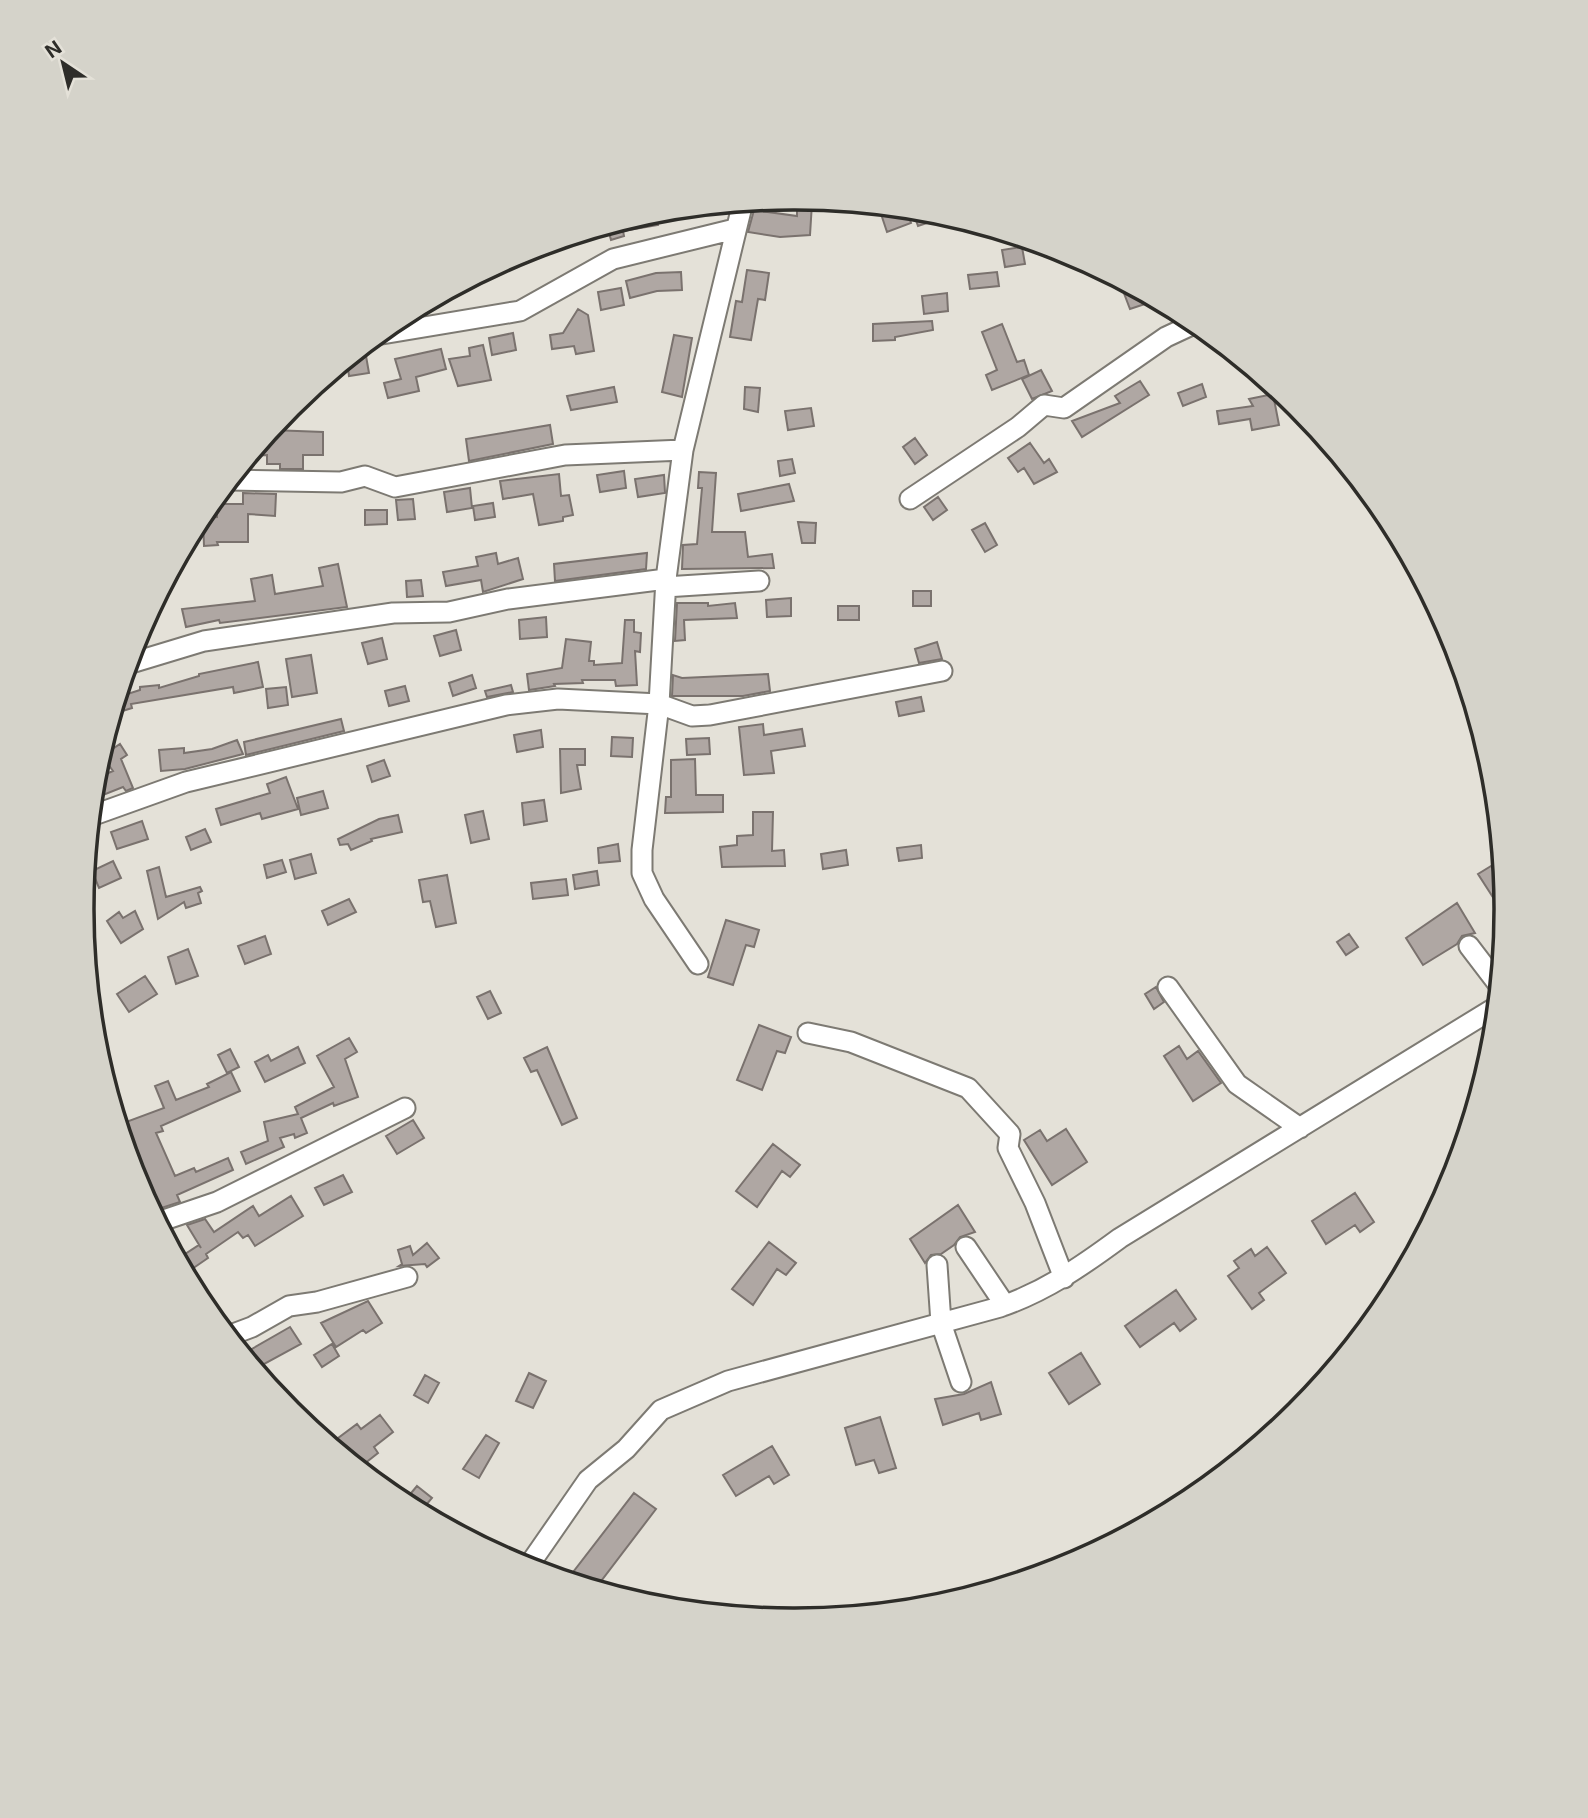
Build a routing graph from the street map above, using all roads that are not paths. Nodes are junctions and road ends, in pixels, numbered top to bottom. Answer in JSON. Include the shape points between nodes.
{"nodes":[{"id":1,"x":740,"y":212,"type":"edge"},
{"id":2,"x":735,"y":229,"type":"junction"},
{"id":3,"x":1185,"y":328,"type":"edge"},
{"id":4,"x":399,"y":331,"type":"edge"},
{"id":5,"x":683,"y":450,"type":"junction"},
{"id":6,"x":241,"y":480,"type":"edge"},
{"id":7,"x":910,"y":499,"type":"dead end"},
{"id":8,"x":759,"y":581,"type":"dead end"},
{"id":9,"x":666,"y":583,"type":"junction"},
{"id":10,"x":141,"y":660,"type":"edge"},
{"id":11,"x":942,"y":671,"type":"dead end"},
{"id":12,"x":659,"y":704,"type":"junction"},
{"id":13,"x":101,"y":813,"type":"edge"},
{"id":14,"x":1469,"y":946,"type":"dead end"},
{"id":15,"x":698,"y":964,"type":"dead end"},
{"id":16,"x":1490,"y":974,"type":"edge"},
{"id":17,"x":1168,"y":987,"type":"dead end"},
{"id":18,"x":1486,"y":1013,"type":"edge"},
{"id":19,"x":808,"y":1033,"type":"dead end"},
{"id":20,"x":405,"y":1108,"type":"dead end"},
{"id":21,"x":1300,"y":1128,"type":"junction"},
{"id":22,"x":167,"y":1219,"type":"edge"},
{"id":23,"x":966,"y":1247,"type":"dead end"},
{"id":24,"x":937,"y":1265,"type":"dead end"},
{"id":25,"x":407,"y":1277,"type":"dead end"},
{"id":26,"x":1064,"y":1278,"type":"junction"},
{"id":27,"x":1005,"y":1305,"type":"junction"},
{"id":28,"x":941,"y":1323,"type":"junction"},
{"id":29,"x":237,"y":1333,"type":"edge"},
{"id":30,"x":961,"y":1382,"type":"dead end"},
{"id":31,"x":534,"y":1558,"type":"edge"}],
"edges":[{"from":1,"to":2,"type":"street"},
{"from":2,"to":4,"type":"street","via":[[613,259],[520,311]]},
{"from":2,"to":5,"type":"street"},
{"from":3,"to":7,"type":"street","via":[[1063,408],[1044,405]]},
{"from":5,"to":6,"type":"street","via":[[565,455],[395,487],[365,476],[341,482]]},
{"from":5,"to":9,"type":"street"},
{"from":8,"to":9,"type":"street"},
{"from":9,"to":10,"type":"street","via":[[508,599],[449,612],[393,613],[204,641]]},
{"from":9,"to":12,"type":"street"},
{"from":11,"to":12,"type":"street","via":[[710,715],[692,716]]},
{"from":12,"to":13,"type":"street","via":[[558,699],[506,705],[186,782]]},
{"from":12,"to":15,"type":"street","via":[[642,873]]},
{"from":14,"to":16,"type":"street"},
{"from":17,"to":21,"type":"street","via":[[1237,1084]]},
{"from":18,"to":21,"type":"street"},
{"from":19,"to":26,"type":"street","via":[[852,1042],[968,1088],[1010,1134],[1009,1148]]},
{"from":20,"to":22,"type":"street","via":[[217,1202]]},
{"from":21,"to":26,"type":"street"},
{"from":23,"to":27,"type":"street"},
{"from":24,"to":28,"type":"street"},
{"from":25,"to":29,"type":"street","via":[[289,1306]]},
{"from":26,"to":27,"type":"street"},
{"from":27,"to":28,"type":"street"},
{"from":28,"to":30,"type":"street"},
{"from":28,"to":31,"type":"street","via":[[728,1381],[661,1410],[626,1449],[588,1480]]}]}
